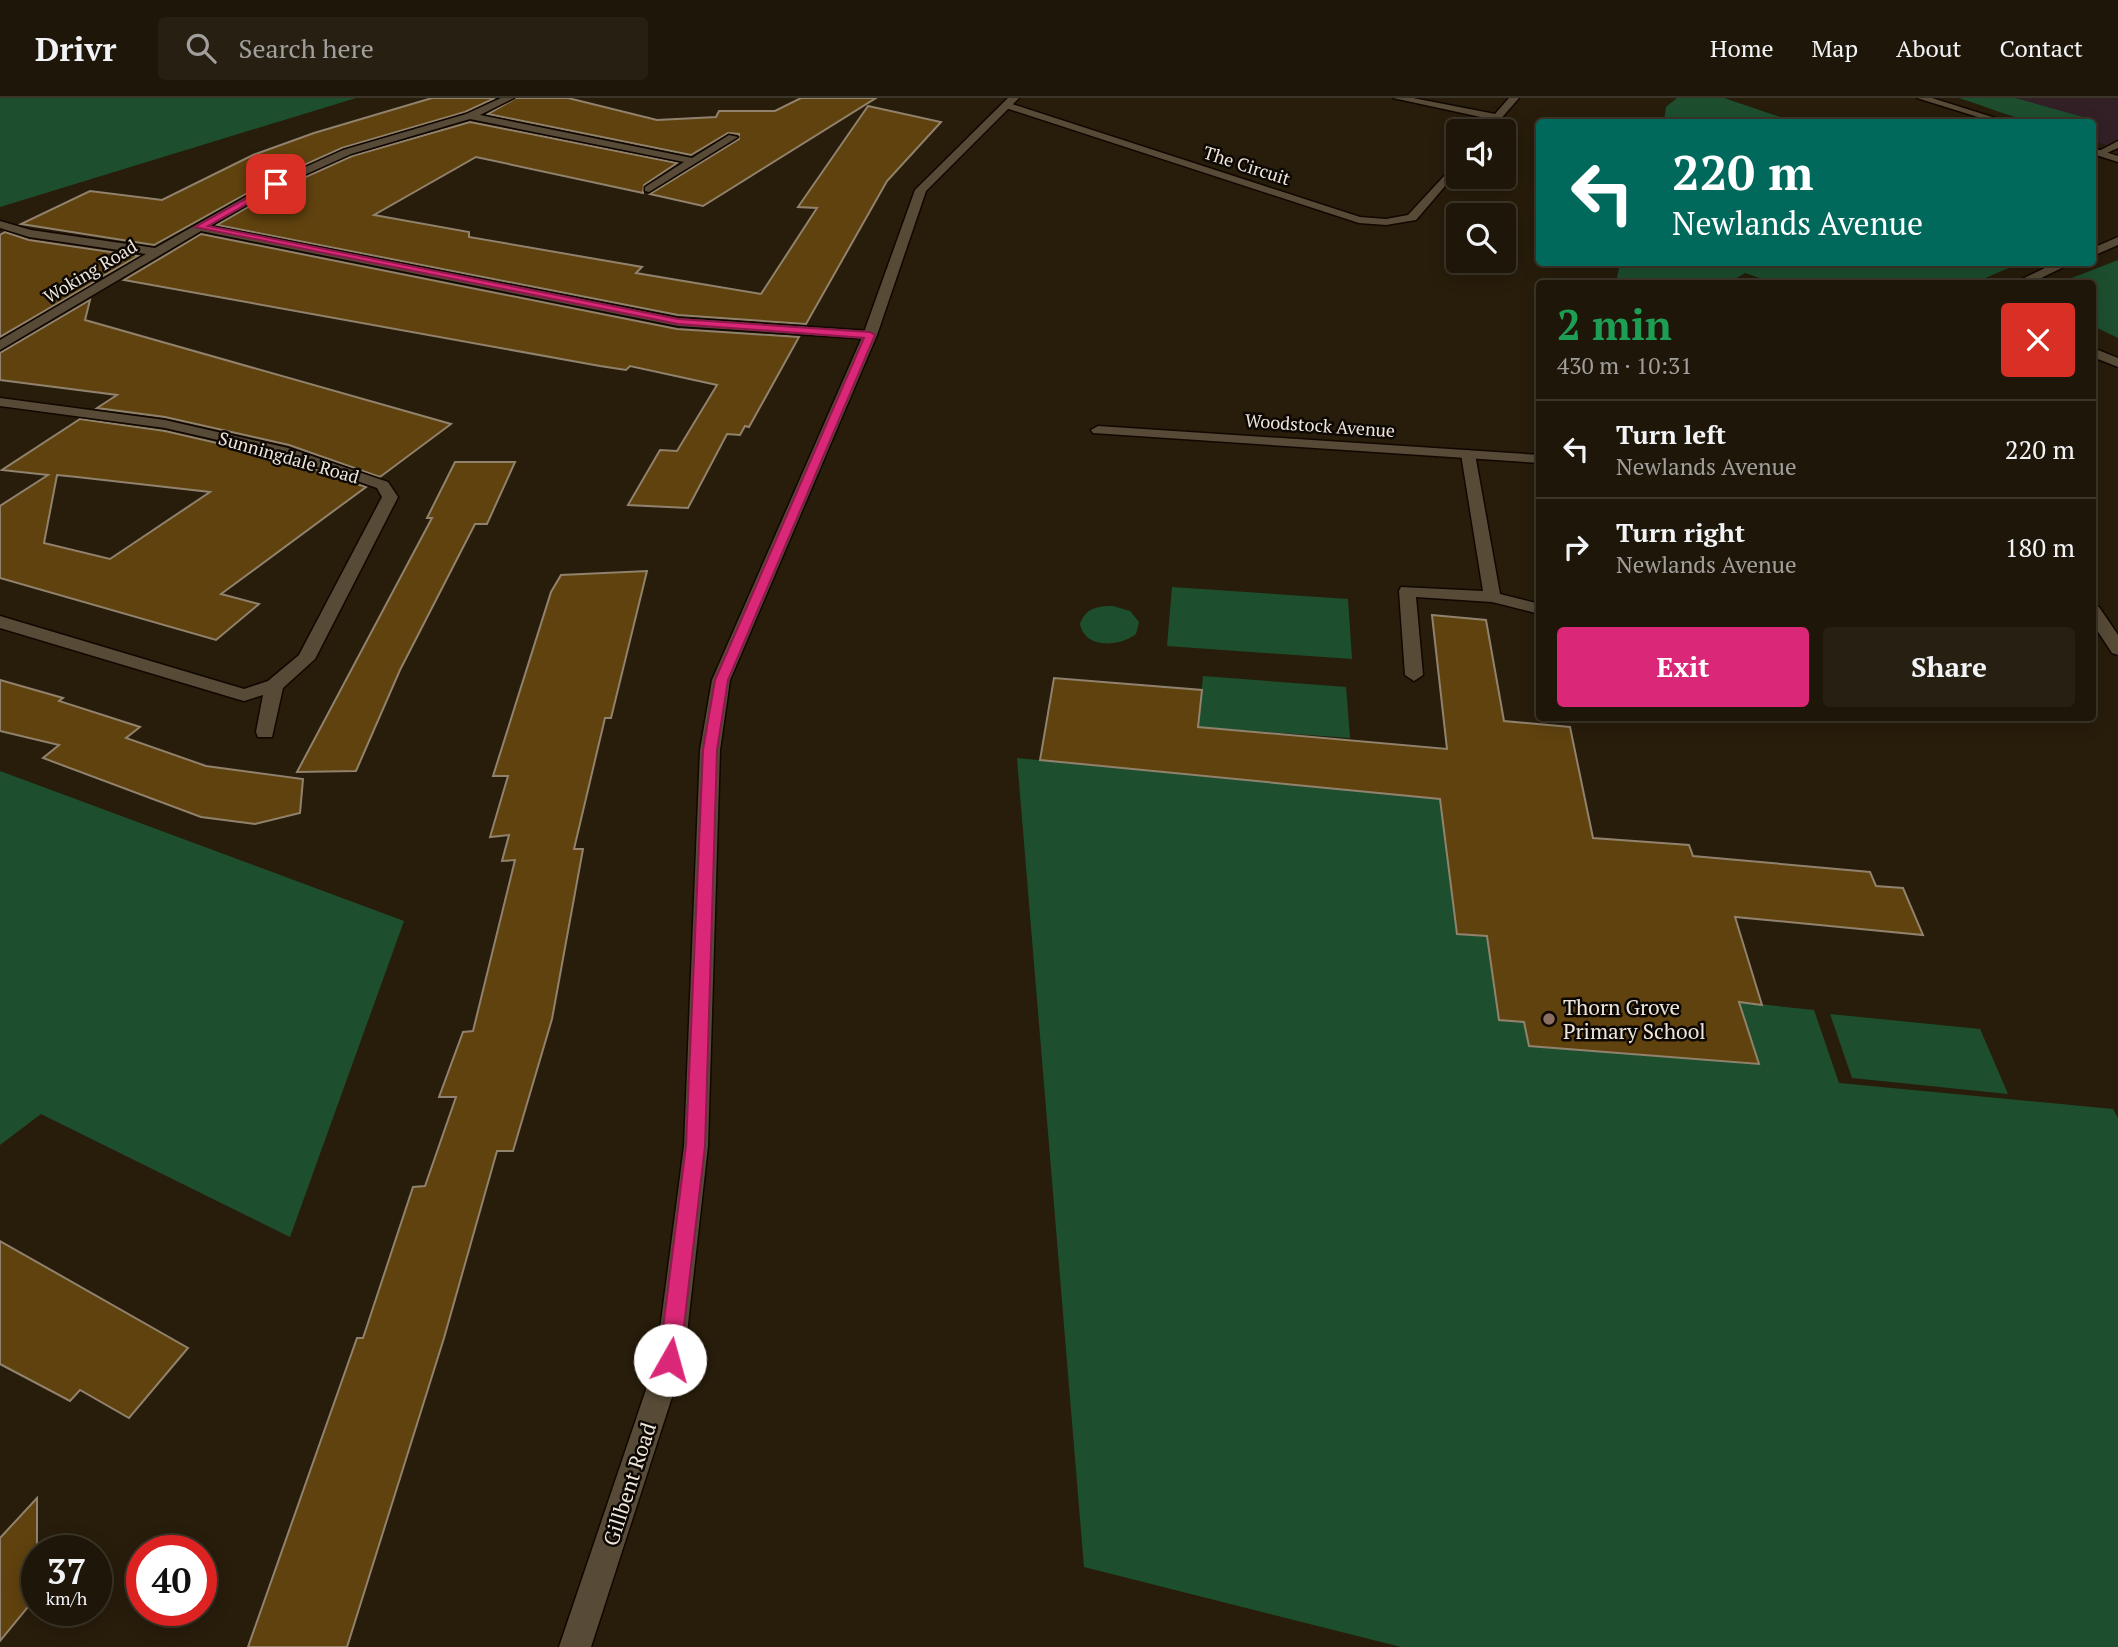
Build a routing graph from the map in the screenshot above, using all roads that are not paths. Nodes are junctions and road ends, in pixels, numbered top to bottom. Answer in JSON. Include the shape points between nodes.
{"nodes":[{"id":1,"x":509,"y":98,"type":"edge"},
{"id":2,"x":1398,"y":98,"type":"edge"},
{"id":3,"x":1514,"y":98,"type":"edge"},
{"id":4,"x":1922,"y":98,"type":"edge"},
{"id":5,"x":1010,"y":102,"type":"edge"},
{"id":6,"x":470,"y":116,"type":"junction"},
{"id":7,"x":1497,"y":117,"type":"joint"},
{"id":8,"x":1993,"y":119,"type":"edge"},
{"id":9,"x":733,"y":137,"type":"dead end"},
{"id":10,"x":2118,"y":144,"type":"edge"},
{"id":11,"x":2097,"y":152,"type":"edge"},
{"id":12,"x":2118,"y":159,"type":"edge"},
{"id":13,"x":693,"y":161,"type":"junction"},
{"id":14,"x":1446,"y":178,"type":"edge"},
{"id":15,"x":649,"y":189,"type":"dead end"},
{"id":16,"x":0,"y":224,"type":"edge"},
{"id":17,"x":200,"y":227,"type":"junction"},
{"id":18,"x":2118,"y":241,"type":"edge"},
{"id":19,"x":2096,"y":251,"type":"edge"},
{"id":20,"x":157,"y":252,"type":"junction"},
{"id":21,"x":2059,"y":266,"type":"edge"},
{"id":22,"x":2027,"y":280,"type":"edge"},
{"id":23,"x":870,"y":335,"type":"junction"},
{"id":24,"x":0,"y":346,"type":"edge"},
{"id":25,"x":2096,"y":353,"type":"edge"},
{"id":26,"x":2118,"y":363,"type":"edge"},
{"id":27,"x":0,"y":402,"type":"edge"},
{"id":28,"x":1098,"y":430,"type":"dead end"},
{"id":29,"x":1468,"y":454,"type":"junction"},
{"id":30,"x":1536,"y":459,"type":"edge"},
{"id":31,"x":1492,"y":597,"type":"junction"},
{"id":32,"x":1536,"y":608,"type":"edge"},
{"id":33,"x":2096,"y":616,"type":"edge"},
{"id":34,"x":0,"y":622,"type":"edge"},
{"id":35,"x":2118,"y":649,"type":"edge"},
{"id":36,"x":1414,"y":676,"type":"dead end"},
{"id":37,"x":274,"y":685,"type":"junction"},
{"id":38,"x":265,"y":732,"type":"dead end"},
{"id":39,"x":575,"y":1647,"type":"edge"}],
"edges":[{"from":1,"to":6,"type":"street"},
{"from":2,"to":7,"type":"street"},
{"from":3,"to":7,"type":"street"},
{"from":4,"to":8,"type":"street"},
{"from":5,"to":14,"type":"street","name":"The Circuit","via":[[1359,220],[1412,218]]},
{"from":5,"to":23,"type":"street","name":"Gillbent Road","via":[[921,190]]},
{"from":6,"to":13,"type":"street"},
{"from":6,"to":17,"type":"street","name":"Woking Road","via":[[347,152],[276,184]]},
{"from":9,"to":13,"type":"street"},
{"from":10,"to":11,"type":"street"},
{"from":11,"to":12,"type":"street"},
{"from":13,"to":15,"type":"street"},
{"from":16,"to":20,"type":"street","via":[[29,233]]},
{"from":17,"to":20,"type":"street","name":"Woking Road"},
{"from":17,"to":23,"type":"street","via":[[678,321]]},
{"from":18,"to":19,"type":"street"},
{"from":20,"to":24,"type":"street","name":"Woking Road"},
{"from":21,"to":22,"type":"street"},
{"from":23,"to":39,"type":"street","name":"Gillbent Road","via":[[722,680],[710,750],[696,1146],[670,1360]]},
{"from":25,"to":26,"type":"street"},
{"from":27,"to":37,"type":"street","name":"Sunningdale Road","via":[[165,424],[283,452],[383,485],[390,497],[383,514],[306,659]]},
{"from":28,"to":29,"type":"street","name":"Woodstock Avenue"},
{"from":29,"to":30,"type":"street","name":"Woodstock Avenue"},
{"from":29,"to":31,"type":"street"},
{"from":31,"to":32,"type":"street"},
{"from":31,"to":36,"type":"street","via":[[1407,591]]},
{"from":33,"to":35,"type":"street"},
{"from":34,"to":37,"type":"street","name":"Sunningdale Road","via":[[244,695]]},
{"from":37,"to":38,"type":"street"}]}
